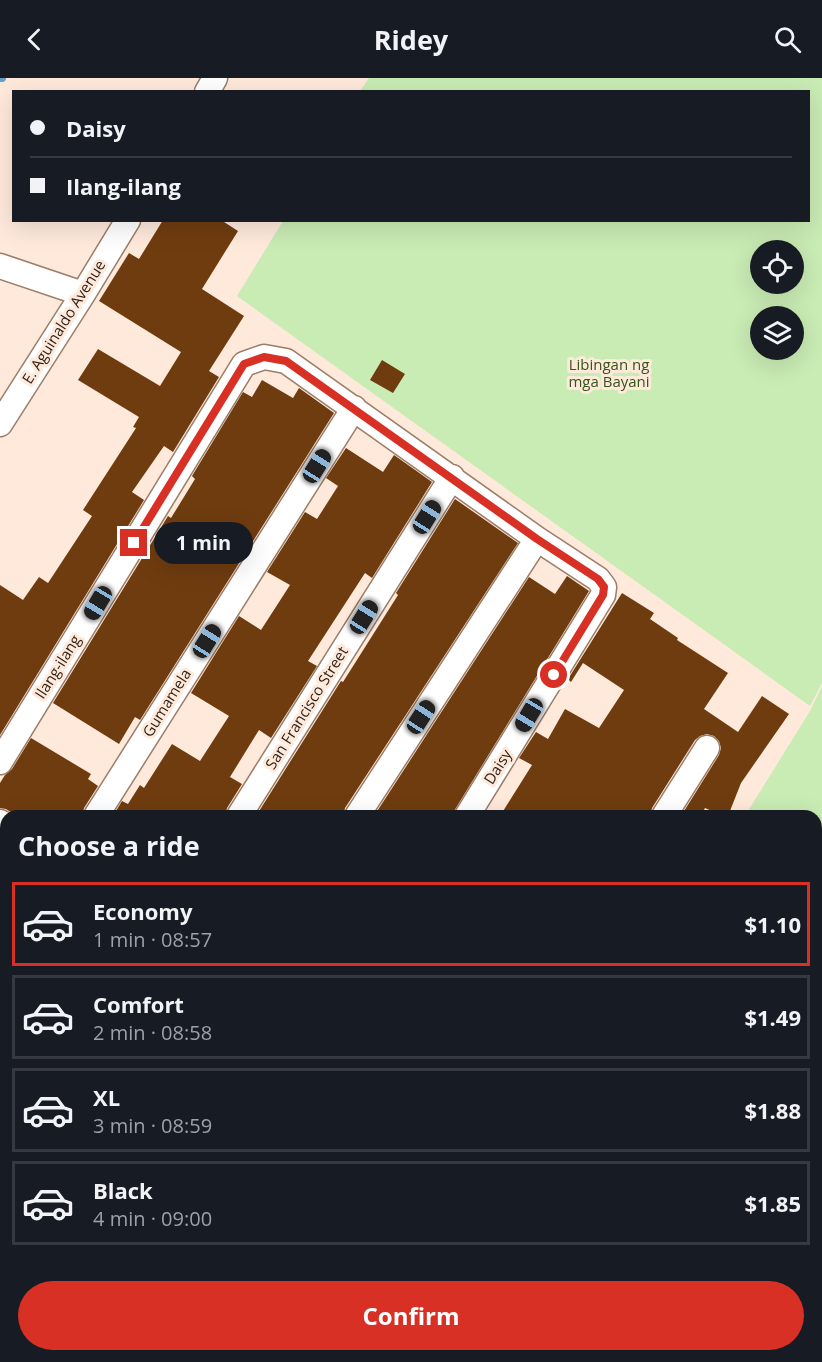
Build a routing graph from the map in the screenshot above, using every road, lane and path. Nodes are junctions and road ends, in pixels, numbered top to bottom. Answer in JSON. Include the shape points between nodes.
{"nodes":[{"id":1,"x":127,"y":222,"type":"edge"},
{"id":2,"x":0,"y":266,"type":"edge"},
{"id":3,"x":83,"y":294,"type":"junction"},
{"id":4,"x":354,"y":408,"type":"junction"},
{"id":5,"x":0,"y":424,"type":"edge"},
{"id":6,"x":452,"y":477,"type":"junction"},
{"id":7,"x":537,"y":539,"type":"junction"},
{"id":8,"x":707,"y":748,"type":"dead end"},
{"id":9,"x":0,"y":762,"type":"edge"},
{"id":10,"x":100,"y":810,"type":"edge"},
{"id":11,"x":243,"y":810,"type":"edge"},
{"id":12,"x":361,"y":810,"type":"edge"},
{"id":13,"x":471,"y":810,"type":"edge"},
{"id":14,"x":668,"y":810,"type":"edge"}],
"edges":[{"from":1,"to":3,"type":"street","name":"E. Aguinaldo Avenue"},
{"from":2,"to":3,"type":"street"},
{"from":3,"to":5,"type":"street","name":"E. Aguinaldo Avenue"},
{"from":4,"to":6,"type":"street"},
{"from":4,"to":9,"type":"street","name":"Ilang-ilang","via":[[286,361],[264,357],[244,364]]},
{"from":4,"to":10,"type":"street","name":"Gumamela"},
{"from":6,"to":7,"type":"street"},
{"from":6,"to":11,"type":"street","name":"San Francisco Street"},
{"from":7,"to":12,"type":"street"},
{"from":7,"to":13,"type":"street","name":"Daisy","via":[[598,579],[604,587],[603,595]]},
{"from":8,"to":14,"type":"street"}]}
